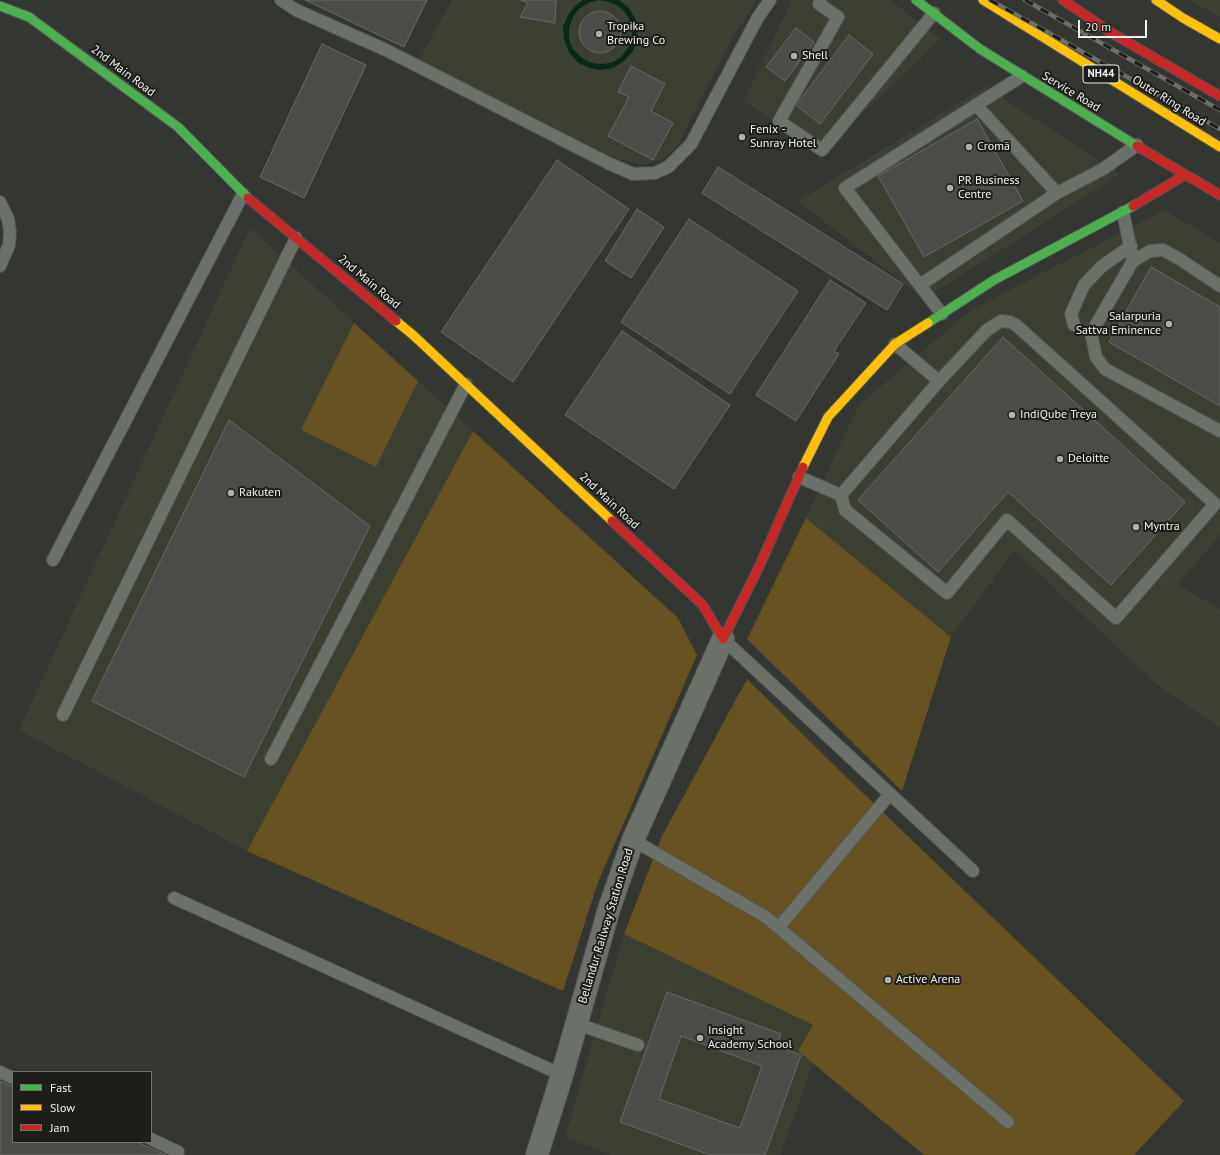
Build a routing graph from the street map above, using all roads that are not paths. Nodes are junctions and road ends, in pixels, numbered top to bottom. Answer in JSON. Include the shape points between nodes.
{"nodes":[{"id":1,"x":281,"y":0,"type":"edge"},
{"id":2,"x":770,"y":0,"type":"edge"},
{"id":3,"x":820,"y":0,"type":"edge"},
{"id":4,"x":916,"y":0,"type":"edge"},
{"id":5,"x":983,"y":0,"type":"edge"},
{"id":6,"x":1063,"y":0,"type":"edge"},
{"id":7,"x":1156,"y":0,"type":"edge"},
{"id":8,"x":1175,"y":5,"type":"edge"},
{"id":9,"x":0,"y":6,"type":"edge"},
{"id":10,"x":934,"y":13,"type":"junction"},
{"id":11,"x":1220,"y":23,"type":"edge"},
{"id":12,"x":1217,"y":37,"type":"edge"},
{"id":13,"x":1022,"y":76,"type":"junction"},
{"id":14,"x":1220,"y":96,"type":"edge"},
{"id":15,"x":976,"y":105,"type":"junction"},
{"id":16,"x":1137,"y":145,"type":"junction"},
{"id":17,"x":1220,"y":147,"type":"edge"},
{"id":18,"x":1185,"y":175,"type":"junction"},
{"id":19,"x":1057,"y":193,"type":"junction"},
{"id":20,"x":243,"y":194,"type":"junction"},
{"id":21,"x":1220,"y":194,"type":"edge"},
{"id":22,"x":0,"y":202,"type":"edge"},
{"id":23,"x":1123,"y":212,"type":"junction"},
{"id":24,"x":296,"y":238,"type":"junction"},
{"id":25,"x":1131,"y":246,"type":"junction"},
{"id":26,"x":1133,"y":261,"type":"junction"},
{"id":27,"x":0,"y":266,"type":"edge"},
{"id":28,"x":920,"y":285,"type":"junction"},
{"id":29,"x":1220,"y":286,"type":"edge"},
{"id":30,"x":942,"y":314,"type":"junction"},
{"id":31,"x":1074,"y":325,"type":"dead end"},
{"id":32,"x":895,"y":344,"type":"junction"},
{"id":33,"x":939,"y":381,"type":"junction"},
{"id":34,"x":466,"y":384,"type":"junction"},
{"id":35,"x":1220,"y":431,"type":"edge"},
{"id":36,"x":799,"y":476,"type":"junction"},
{"id":37,"x":841,"y":495,"type":"junction"},
{"id":38,"x":54,"y":560,"type":"dead end"},
{"id":39,"x":723,"y":639,"type":"junction"},
{"id":40,"x":63,"y":715,"type":"dead end"},
{"id":41,"x":271,"y":759,"type":"dead end"},
{"id":42,"x":890,"y":794,"type":"junction"},
{"id":43,"x":633,"y":840,"type":"junction"},
{"id":44,"x":973,"y":871,"type":"dead end"},
{"id":45,"x":174,"y":898,"type":"dead end"},
{"id":46,"x":779,"y":927,"type":"junction"},
{"id":47,"x":577,"y":1024,"type":"junction"},
{"id":48,"x":638,"y":1045,"type":"dead end"},
{"id":49,"x":0,"y":1072,"type":"edge"},
{"id":50,"x":562,"y":1075,"type":"junction"},
{"id":51,"x":12,"y":1078,"type":"edge"},
{"id":52,"x":1008,"y":1122,"type":"dead end"},
{"id":53,"x":152,"y":1139,"type":"edge"},
{"id":54,"x":177,"y":1155,"type":"edge"},
{"id":55,"x":537,"y":1155,"type":"edge"}],
"edges":[{"from":1,"to":2,"type":"lane","via":[[296,10],[386,50],[633,174],[655,173],[668,167],[691,144],[757,19]]},
{"from":3,"to":10,"type":"lane","via":[[819,4],[838,17],[779,121],[822,150]]},
{"from":4,"to":10,"type":"main road","name":"Service Road"},
{"from":5,"to":17,"type":"main road","name":"Outer Ring Road","number":"NH44"},
{"from":6,"to":14,"type":"main road","via":[[1110,32]]},
{"from":7,"to":8,"type":"main road"},
{"from":8,"to":12,"type":"main road"},
{"from":9,"to":20,"type":"main road","name":"2nd Main Road","via":[[29,17],[178,127]]},
{"from":10,"to":13,"type":"main road","name":"Service Road","via":[[980,49]]},
{"from":11,"to":12,"type":"lane"},
{"from":13,"to":15,"type":"lane"},
{"from":13,"to":16,"type":"main road","name":"Service Road"},
{"from":15,"to":19,"type":"lane"},
{"from":15,"to":28,"type":"lane","via":[[845,188]]},
{"from":16,"to":18,"type":"main road","name":"Service Road"},
{"from":16,"to":19,"type":"lane","via":[[1103,169]]},
{"from":18,"to":21,"type":"main road","name":"Service Road"},
{"from":18,"to":23,"type":"main road"},
{"from":19,"to":28,"type":"lane"},
{"from":20,"to":24,"type":"main road","name":"2nd Main Road"},
{"from":20,"to":38,"type":"lane"},
{"from":22,"to":27,"type":"lane","via":[[8,219],[10,232],[10,245]]},
{"from":23,"to":25,"type":"lane"},
{"from":23,"to":30,"type":"main road","via":[[994,280]]},
{"from":24,"to":34,"type":"main road","name":"2nd Main Road","via":[[413,335]]},
{"from":24,"to":40,"type":"lane"},
{"from":25,"to":26,"type":"lane"},
{"from":25,"to":31,"type":"lane","via":[[1102,266],[1084,285],[1071,314]]},
{"from":26,"to":29,"type":"lane","via":[[1150,251],[1163,250]]},
{"from":26,"to":35,"type":"lane","via":[[1092,333],[1096,357],[1105,369]]},
{"from":28,"to":30,"type":"lane"},
{"from":30,"to":32,"type":"main road"},
{"from":32,"to":33,"type":"lane"},
{"from":32,"to":36,"type":"main road","via":[[828,417]]},
{"from":33,"to":37,"type":"lane"},
{"from":33,"to":37,"type":"lane","via":[[987,330],[1001,321],[1010,322],[1215,504],[1116,618],[1007,520],[947,593],[845,510]]},
{"from":34,"to":39,"type":"main road","name":"2nd Main Road","via":[[702,604]]},
{"from":34,"to":41,"type":"lane"},
{"from":36,"to":37,"type":"lane"},
{"from":36,"to":39,"type":"main road","via":[[759,567]]},
{"from":39,"to":42,"type":"lane"},
{"from":39,"to":43,"type":"street","name":"Bellandur Railway Station Road"},
{"from":42,"to":44,"type":"lane"},
{"from":42,"to":46,"type":"lane"},
{"from":43,"to":46,"type":"lane"},
{"from":43,"to":47,"type":"street","name":"Bellandur Railway Station Road","via":[[609,909]]},
{"from":45,"to":50,"type":"lane"},
{"from":46,"to":52,"type":"lane"},
{"from":47,"to":48,"type":"lane"},
{"from":47,"to":50,"type":"street","name":"Bellandur Railway Station Road"},
{"from":49,"to":51,"type":"lane"},
{"from":50,"to":55,"type":"street","name":"Bellandur Railway Station Road"},
{"from":53,"to":54,"type":"lane","via":[[178,1152]]}]}
